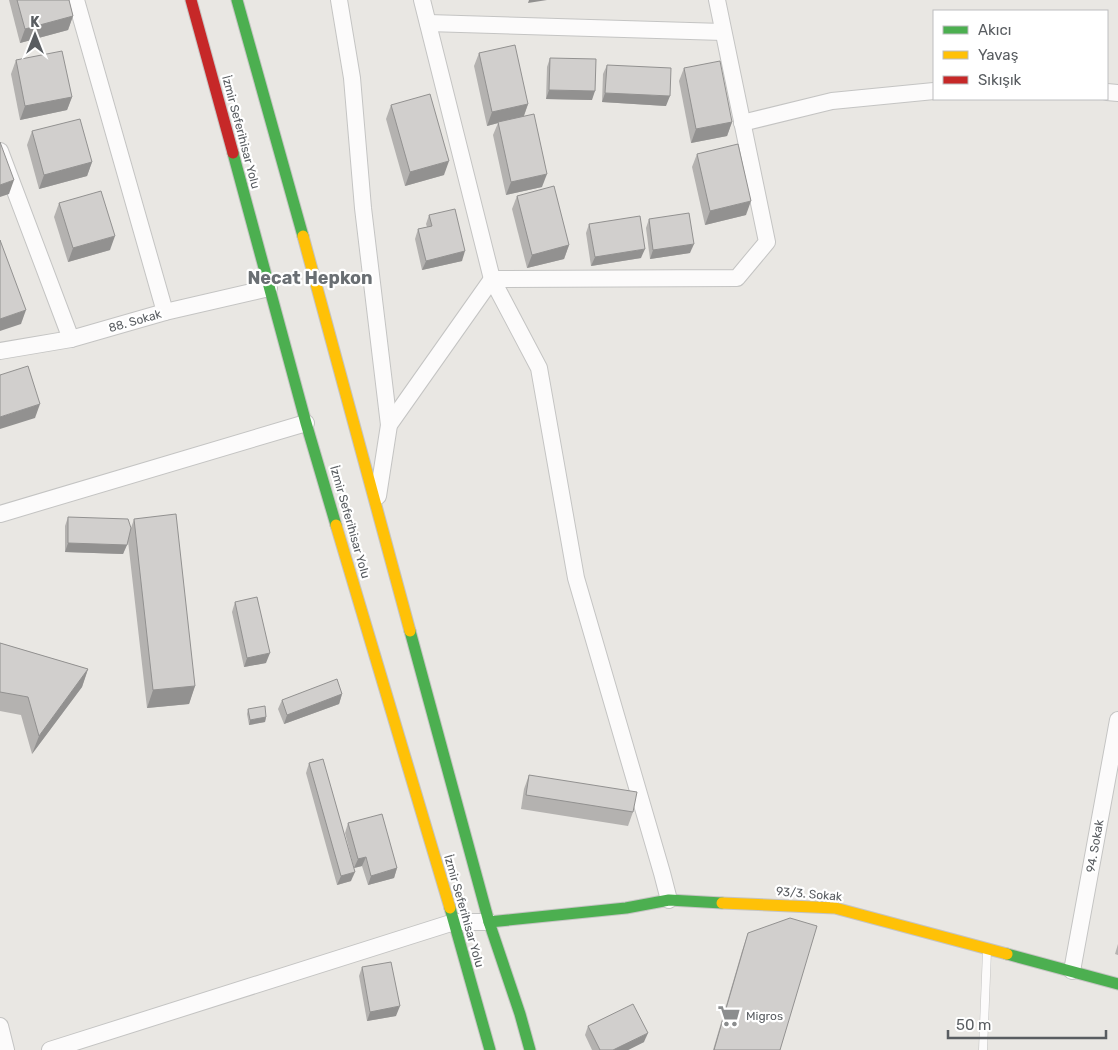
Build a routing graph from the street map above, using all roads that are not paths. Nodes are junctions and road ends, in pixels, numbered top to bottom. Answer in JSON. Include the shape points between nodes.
{"nodes":[{"id":1,"x":76,"y":0,"type":"edge"},
{"id":2,"x":191,"y":0,"type":"edge"},
{"id":3,"x":237,"y":0,"type":"edge"},
{"id":4,"x":339,"y":0,"type":"edge"},
{"id":5,"x":422,"y":0,"type":"edge"},
{"id":6,"x":717,"y":0,"type":"edge"},
{"id":7,"x":428,"y":23,"type":"junction"},
{"id":8,"x":723,"y":32,"type":"junction"},
{"id":9,"x":933,"y":91,"type":"edge"},
{"id":10,"x":742,"y":123,"type":"junction"},
{"id":11,"x":0,"y":152,"type":"edge"},
{"id":12,"x":492,"y":279,"type":"junction"},
{"id":13,"x":269,"y":288,"type":"junction"},
{"id":14,"x":166,"y":312,"type":"junction"},
{"id":15,"x":71,"y":339,"type":"junction"},
{"id":16,"x":0,"y":351,"type":"edge"},
{"id":17,"x":306,"y":423,"type":"junction"},
{"id":18,"x":389,"y":425,"type":"junction"},
{"id":19,"x":376,"y":506,"type":"junction"},
{"id":20,"x":0,"y":514,"type":"edge"},
{"id":21,"x":1118,"y":720,"type":"edge"},
{"id":22,"x":1112,"y":784,"type":"edge"},
{"id":23,"x":669,"y":900,"type":"junction"},
{"id":24,"x":454,"y":922,"type":"junction"},
{"id":25,"x":489,"y":922,"type":"junction"},
{"id":26,"x":988,"y":949,"type":"junction"},
{"id":27,"x":1072,"y":972,"type":"junction"},
{"id":28,"x":1118,"y":984,"type":"edge"},
{"id":29,"x":0,"y":1026,"type":"edge"},
{"id":30,"x":6,"y":1050,"type":"edge"},
{"id":31,"x":50,"y":1050,"type":"edge"},
{"id":32,"x":490,"y":1050,"type":"edge"},
{"id":33,"x":530,"y":1050,"type":"edge"},
{"id":34,"x":983,"y":1050,"type":"edge"}],
"edges":[{"from":1,"to":14,"type":"street"},
{"from":2,"to":13,"type":"main road","name":"İzmir Seferihisar Yolu"},
{"from":3,"to":19,"type":"main road","name":"İzmir Seferihisar Yolu"},
{"from":4,"to":18,"type":"street","via":[[352,78],[363,208]]},
{"from":5,"to":7,"type":"street"},
{"from":6,"to":8,"type":"street"},
{"from":7,"to":8,"type":"street"},
{"from":7,"to":12,"type":"street"},
{"from":8,"to":10,"type":"street"},
{"from":9,"to":10,"type":"street","via":[[832,100]]},
{"from":10,"to":12,"type":"street","via":[[767,242],[737,278]]},
{"from":11,"to":15,"type":"street"},
{"from":12,"to":18,"type":"street"},
{"from":12,"to":23,"type":"street","via":[[539,368],[576,578]]},
{"from":13,"to":14,"type":"street","name":"88. Sokak"},
{"from":13,"to":17,"type":"main road","name":"İzmir Seferihisar Yolu"},
{"from":14,"to":15,"type":"street","name":"88. Sokak"},
{"from":15,"to":16,"type":"street","name":"88. Sokak"},
{"from":17,"to":20,"type":"street"},
{"from":17,"to":24,"type":"main road","name":"İzmir Seferihisar Yolu"},
{"from":18,"to":19,"type":"street"},
{"from":19,"to":25,"type":"main road","name":"İzmir Seferihisar Yolu"},
{"from":21,"to":22,"type":"street","name":"94. Sokak"},
{"from":22,"to":27,"type":"street","name":"94. Sokak"},
{"from":23,"to":25,"type":"main road","name":"93/3. Sokak","via":[[626,908]]},
{"from":23,"to":26,"type":"main road","name":"93/3. Sokak","via":[[835,908]]},
{"from":24,"to":25,"type":"street"},
{"from":24,"to":31,"type":"street"},
{"from":24,"to":32,"type":"main road","name":"İzmir Seferihisar Yolu"},
{"from":25,"to":33,"type":"main road","name":"İzmir Seferihisar Yolu"},
{"from":26,"to":27,"type":"main road","name":"93/3. Sokak"},
{"from":26,"to":34,"type":"lane"},
{"from":27,"to":28,"type":"main road","name":"93/3. Sokak"},
{"from":29,"to":30,"type":"street"}]}
